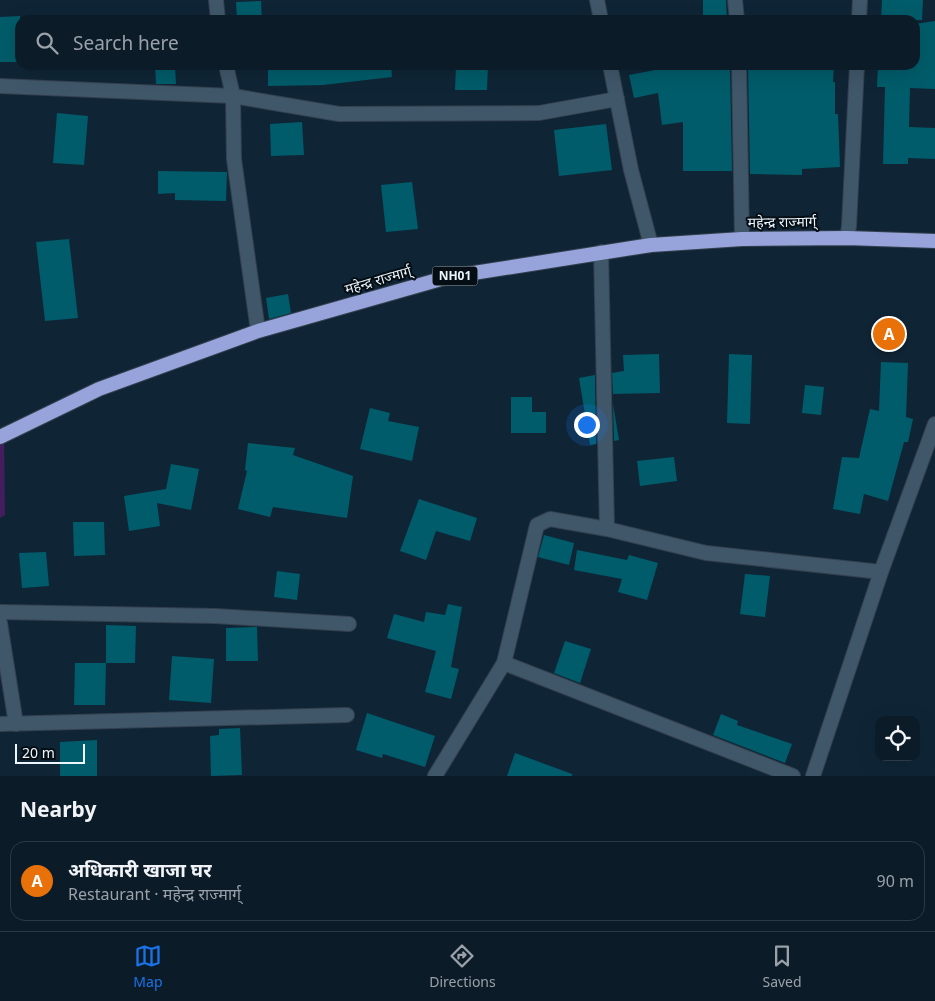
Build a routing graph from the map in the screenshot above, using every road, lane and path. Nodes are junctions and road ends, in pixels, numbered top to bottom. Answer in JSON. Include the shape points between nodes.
{"nodes":[{"id":1,"x":216,"y":0,"type":"edge"},
{"id":2,"x":597,"y":0,"type":"edge"},
{"id":3,"x":735,"y":0,"type":"edge"},
{"id":4,"x":860,"y":0,"type":"edge"},
{"id":5,"x":218,"y":15,"type":"edge"},
{"id":6,"x":600,"y":15,"type":"edge"},
{"id":7,"x":736,"y":15,"type":"edge"},
{"id":8,"x":859,"y":15,"type":"edge"},
{"id":9,"x":227,"y":70,"type":"edge"},
{"id":10,"x":611,"y":70,"type":"edge"},
{"id":11,"x":739,"y":70,"type":"edge"},
{"id":12,"x":858,"y":70,"type":"edge"},
{"id":13,"x":0,"y":86,"type":"edge"},
{"id":14,"x":233,"y":96,"type":"junction"},
{"id":15,"x":617,"y":99,"type":"junction"},
{"id":16,"x":847,"y":238,"type":"junction"},
{"id":17,"x":742,"y":239,"type":"junction"},
{"id":18,"x":935,"y":241,"type":"edge"},
{"id":19,"x":651,"y":245,"type":"junction"},
{"id":20,"x":601,"y":252,"type":"junction"},
{"id":21,"x":258,"y":332,"type":"junction"},
{"id":22,"x":935,"y":424,"type":"edge"},
{"id":23,"x":0,"y":437,"type":"edge"},
{"id":24,"x":607,"y":529,"type":"junction"},
{"id":25,"x":881,"y":572,"type":"junction"},
{"id":26,"x":0,"y":612,"type":"edge"},
{"id":27,"x":0,"y":622,"type":"edge"},
{"id":28,"x":349,"y":624,"type":"dead end"},
{"id":29,"x":504,"y":663,"type":"junction"},
{"id":30,"x":347,"y":715,"type":"dead end"},
{"id":31,"x":0,"y":724,"type":"edge"},
{"id":32,"x":16,"y":724,"type":"junction"},
{"id":33,"x":434,"y":776,"type":"edge"},
{"id":34,"x":793,"y":776,"type":"edge"},
{"id":35,"x":813,"y":776,"type":"edge"}],
"edges":[{"from":1,"to":5,"type":"street"},
{"from":2,"to":6,"type":"street"},
{"from":3,"to":7,"type":"street"},
{"from":4,"to":8,"type":"street"},
{"from":9,"to":14,"type":"street"},
{"from":10,"to":15,"type":"street"},
{"from":11,"to":17,"type":"street"},
{"from":12,"to":16,"type":"street"},
{"from":13,"to":14,"type":"street"},
{"from":14,"to":15,"type":"street","via":[[339,114],[539,113]]},
{"from":14,"to":21,"type":"street","via":[[234,159]]},
{"from":15,"to":19,"type":"street"},
{"from":16,"to":17,"type":"highway","name":"महेन्द्र राज्मार्ग्","number":"NH01"},
{"from":16,"to":18,"type":"highway","name":"महेन्द्र राज्मार्ग्","number":"NH01"},
{"from":17,"to":19,"type":"highway","name":"महेन्द्र राज्मार्ग्","number":"NH01"},
{"from":19,"to":20,"type":"highway","name":"महेन्द्र राज्मार्ग्","number":"NH01"},
{"from":20,"to":21,"type":"highway","name":"महेन्द्र राज्मार्ग्","number":"NH01","via":[[448,277]]},
{"from":20,"to":24,"type":"street"},
{"from":21,"to":23,"type":"highway","name":"महेन्द्र राज्मार्ग्","number":"NH01","via":[[99,389]]},
{"from":22,"to":25,"type":"street"},
{"from":24,"to":25,"type":"street","via":[[706,553]]},
{"from":24,"to":29,"type":"street","via":[[550,519],[537,525]]},
{"from":25,"to":35,"type":"street"},
{"from":26,"to":28,"type":"street","via":[[216,616]]},
{"from":27,"to":32,"type":"street"},
{"from":29,"to":33,"type":"street"},
{"from":29,"to":34,"type":"street"},
{"from":30,"to":32,"type":"street"},
{"from":31,"to":32,"type":"street"}]}
